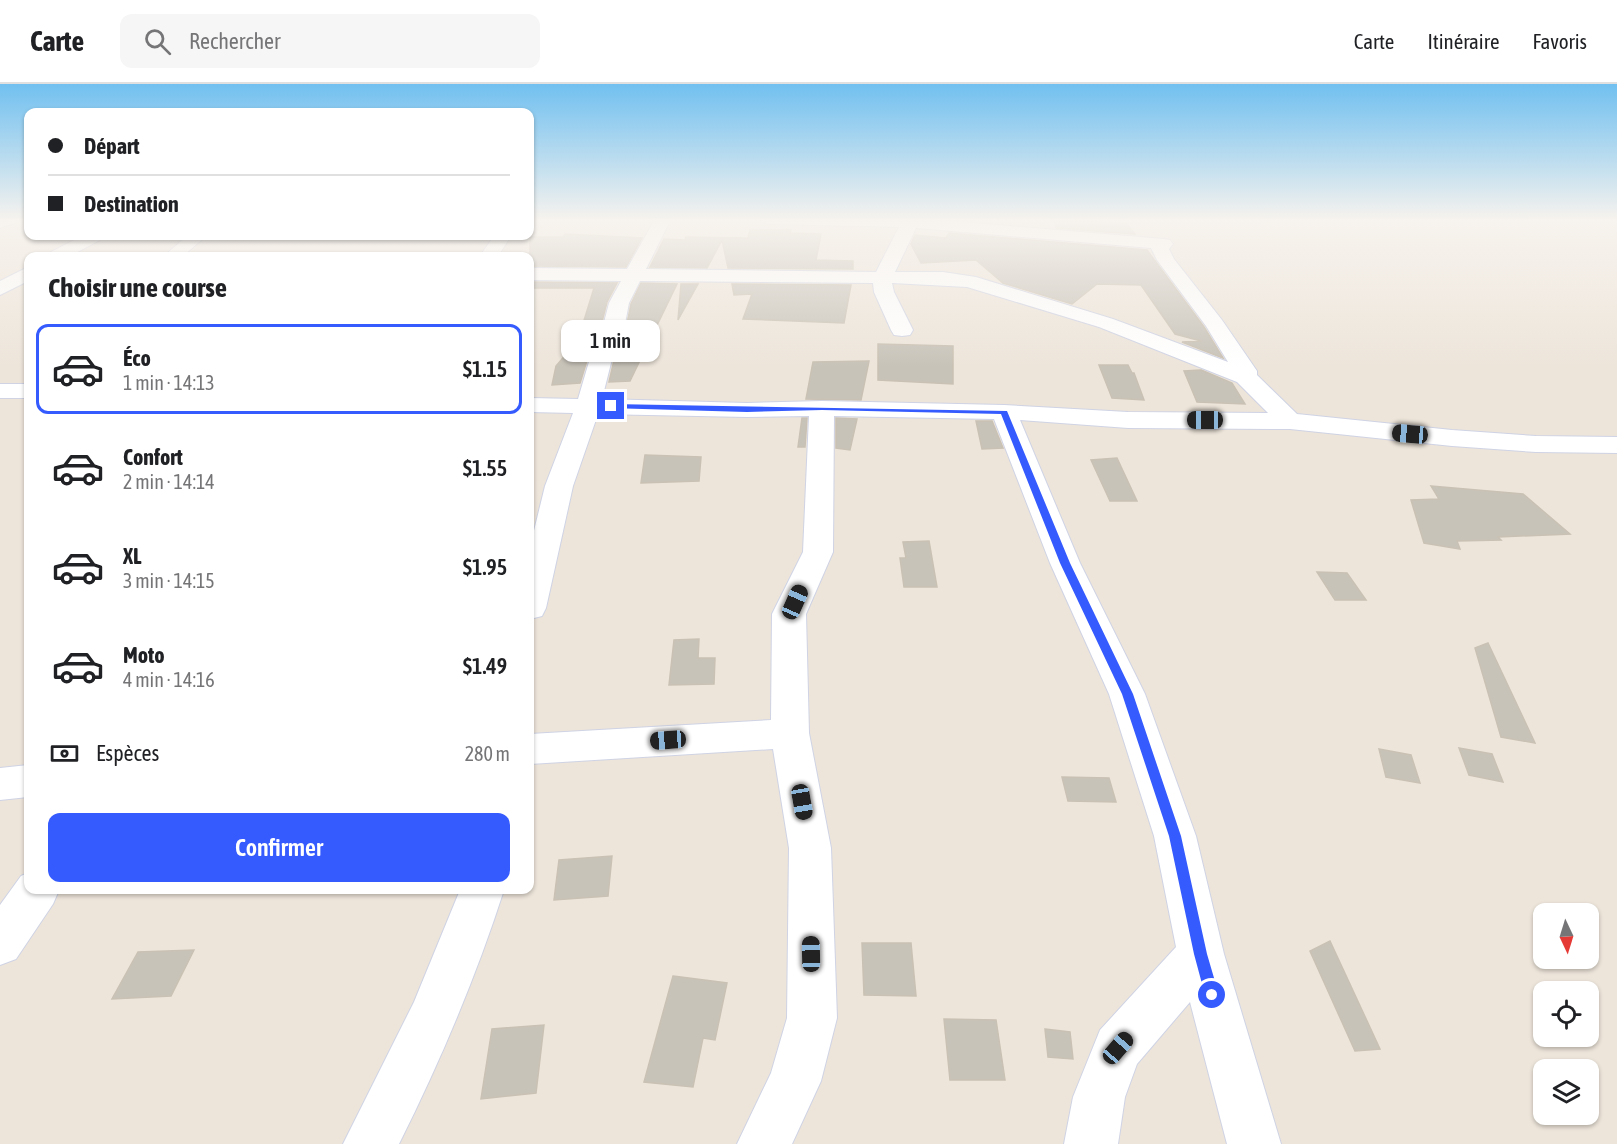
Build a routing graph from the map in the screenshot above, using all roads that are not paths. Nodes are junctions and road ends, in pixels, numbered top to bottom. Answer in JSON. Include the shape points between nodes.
{"nodes":[{"id":1,"x":636,"y":268,"type":"edge"},
{"id":2,"x":887,"y":268,"type":"edge"},
{"id":3,"x":1172,"y":268,"type":"edge"},
{"id":4,"x":0,"y":269,"type":"edge"},
{"id":5,"x":24,"y":272,"type":"edge"},
{"id":6,"x":24,"y":274,"type":"edge"},
{"id":7,"x":534,"y":274,"type":"edge"},
{"id":8,"x":632,"y":276,"type":"junction"},
{"id":9,"x":882,"y":278,"type":"junction"},
{"id":10,"x":0,"y":289,"type":"edge"},
{"id":11,"x":902,"y":330,"type":"dead end"},
{"id":12,"x":1245,"y":377,"type":"junction"},
{"id":13,"x":24,"y":379,"type":"edge"},
{"id":14,"x":12,"y":391,"type":"edge"},
{"id":15,"x":534,"y":405,"type":"edge"},
{"id":16,"x":588,"y":406,"type":"junction"},
{"id":17,"x":822,"y":408,"type":"junction"},
{"id":18,"x":1004,"y":412,"type":"junction"},
{"id":19,"x":1290,"y":421,"type":"junction"},
{"id":20,"x":1617,"y":445,"type":"edge"},
{"id":21,"x":534,"y":591,"type":"edge"},
{"id":22,"x":790,"y":732,"type":"junction"},
{"id":23,"x":534,"y":748,"type":"edge"},
{"id":24,"x":24,"y":781,"type":"edge"},
{"id":25,"x":0,"y":784,"type":"edge"},
{"id":26,"x":34,"y":894,"type":"edge"},
{"id":27,"x":481,"y":894,"type":"edge"},
{"id":28,"x":0,"y":943,"type":"edge"},
{"id":29,"x":1200,"y":954,"type":"junction"},
{"id":30,"x":370,"y":1144,"type":"edge"},
{"id":31,"x":764,"y":1144,"type":"edge"},
{"id":32,"x":1091,"y":1144,"type":"edge"},
{"id":33,"x":1254,"y":1144,"type":"edge"}],
"edges":[{"from":1,"to":8,"type":"street"},
{"from":2,"to":9,"type":"street"},
{"from":3,"to":12,"type":"street","via":[[1215,324]]},
{"from":4,"to":5,"type":"street"},
{"from":6,"to":10,"type":"street"},
{"from":7,"to":8,"type":"street"},
{"from":8,"to":9,"type":"street"},
{"from":8,"to":16,"type":"street","via":[[619,303]]},
{"from":9,"to":11,"type":"street","via":[[884,292]]},
{"from":9,"to":12,"type":"street","via":[[969,280],[1106,323]]},
{"from":12,"to":19,"type":"street"},
{"from":13,"to":14,"type":"street"},
{"from":15,"to":16,"type":"street"},
{"from":16,"to":17,"type":"street"},
{"from":16,"to":21,"type":"street","via":[[559,486]]},
{"from":17,"to":18,"type":"street"},
{"from":17,"to":22,"type":"street","via":[[818,552],[789,614]]},
{"from":18,"to":19,"type":"street","via":[[1128,420]]},
{"from":18,"to":29,"type":"street","via":[[1061,553],[1127,694],[1175,836]]},
{"from":19,"to":20,"type":"street","via":[[1452,438]]},
{"from":22,"to":23,"type":"street"},
{"from":22,"to":31,"type":"street","via":[[810,848],[812,1018],[795,1082]]},
{"from":24,"to":25,"type":"street"},
{"from":26,"to":28,"type":"street"},
{"from":27,"to":30,"type":"street","via":[[467,935]]},
{"from":29,"to":32,"type":"street","via":[[1118,1048],[1099,1097]]},
{"from":29,"to":33,"type":"street"}]}
